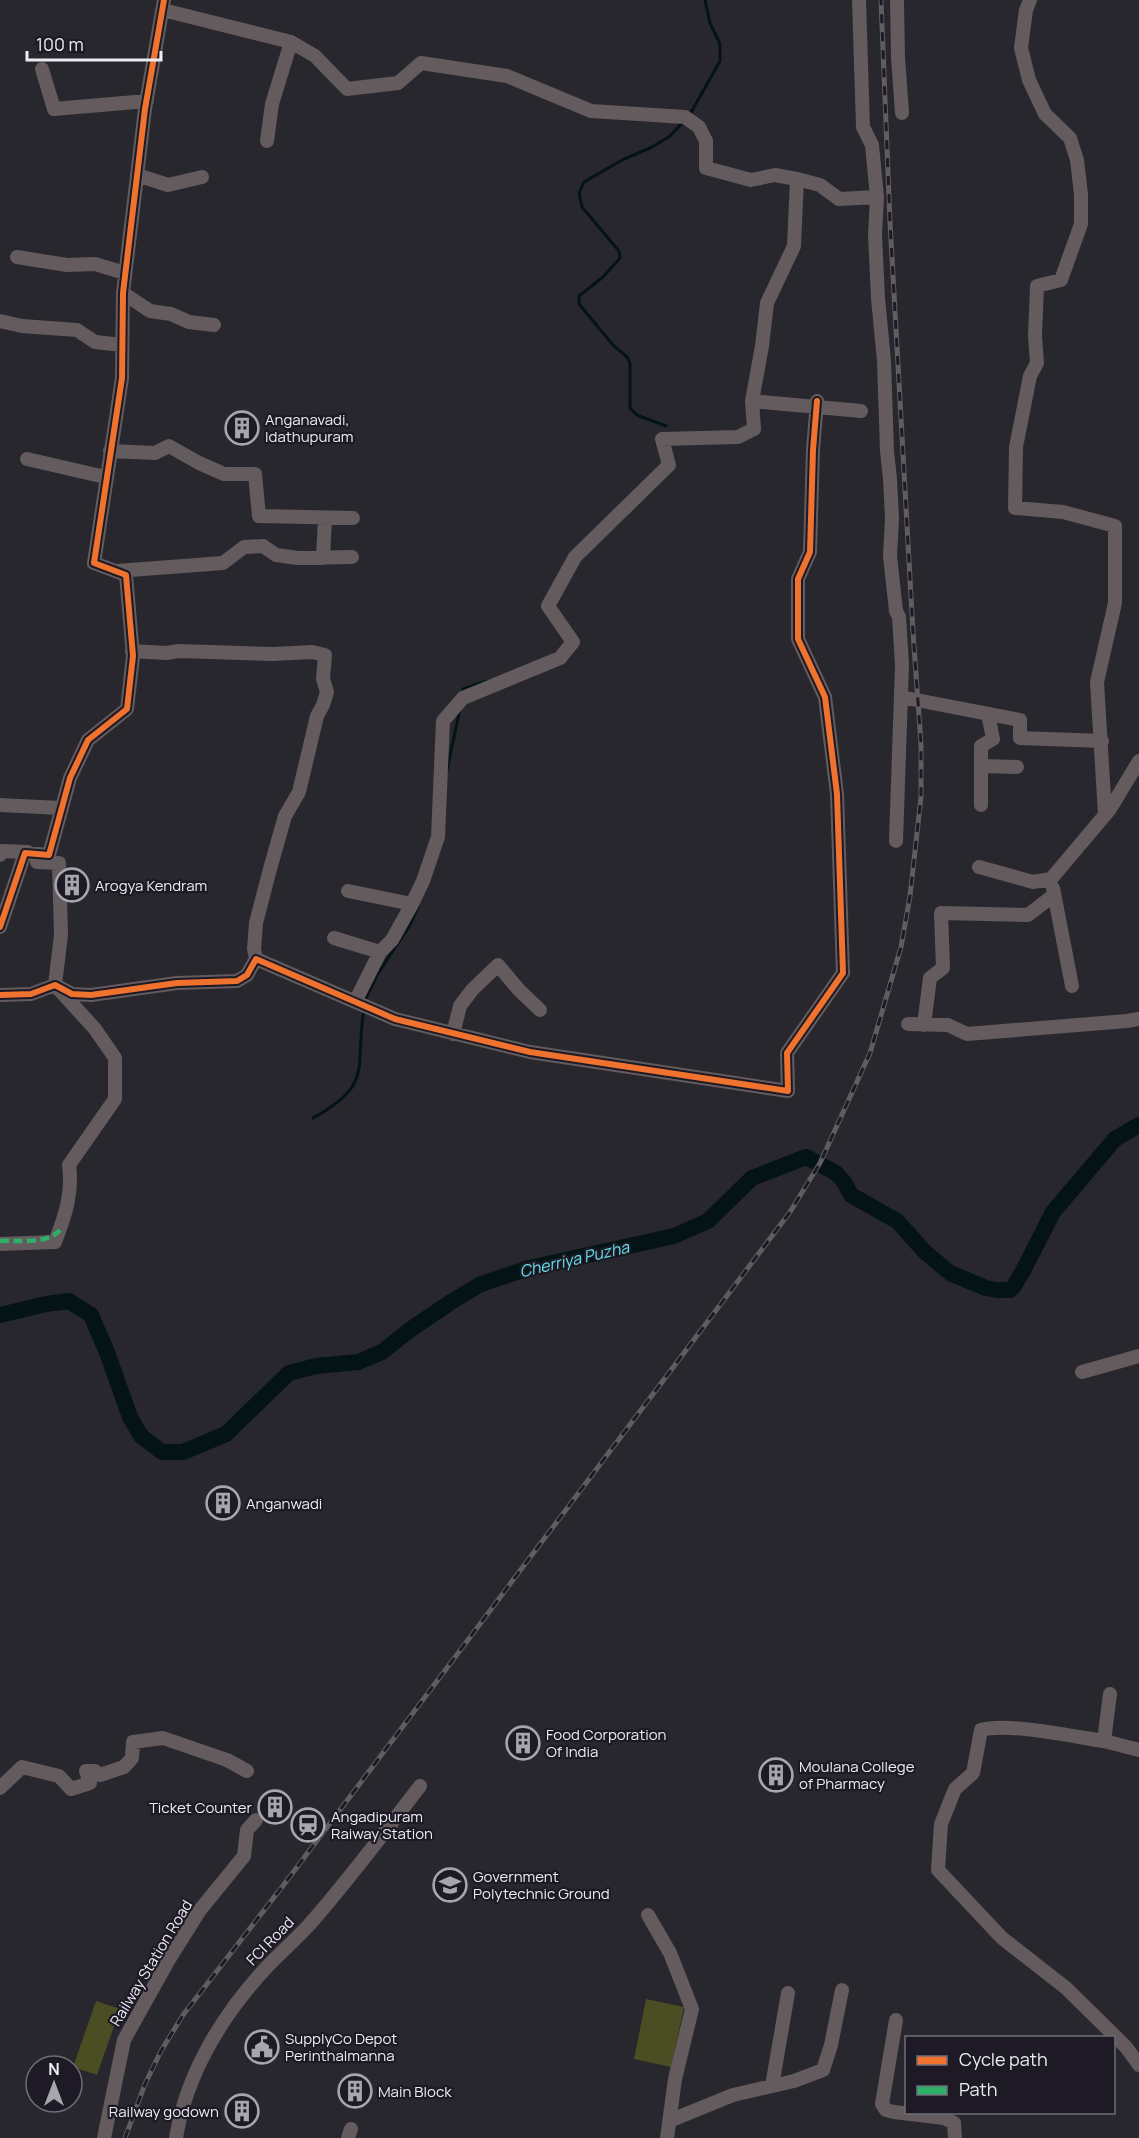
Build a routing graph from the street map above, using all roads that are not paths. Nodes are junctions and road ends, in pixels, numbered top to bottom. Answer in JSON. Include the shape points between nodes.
{"nodes":[{"id":1,"x":859,"y":0,"type":"edge"},
{"id":2,"x":897,"y":0,"type":"edge"},
{"id":3,"x":1030,"y":0,"type":"edge"},
{"id":4,"x":164,"y":5,"type":"edge"},
{"id":5,"x":291,"y":42,"type":"junction"},
{"id":6,"x":42,"y":69,"type":"dead end"},
{"id":7,"x":147,"y":102,"type":"junction"},
{"id":8,"x":902,"y":113,"type":"dead end"},
{"id":9,"x":267,"y":141,"type":"dead end"},
{"id":10,"x":137,"y":175,"type":"junction"},
{"id":11,"x":202,"y":177,"type":"dead end"},
{"id":12,"x":797,"y":179,"type":"junction"},
{"id":13,"x":877,"y":197,"type":"junction"},
{"id":14,"x":17,"y":257,"type":"dead end"},
{"id":15,"x":125,"y":273,"type":"junction"},
{"id":16,"x":123,"y":293,"type":"junction"},
{"id":17,"x":0,"y":321,"type":"edge"},
{"id":18,"x":214,"y":325,"type":"dead end"},
{"id":19,"x":122,"y":345,"type":"junction"},
{"id":20,"x":752,"y":401,"type":"junction"},
{"id":21,"x":817,"y":405,"type":"junction"},
{"id":22,"x":861,"y":411,"type":"dead end"},
{"id":23,"x":110,"y":451,"type":"junction"},
{"id":24,"x":27,"y":459,"type":"dead end"},
{"id":25,"x":105,"y":477,"type":"junction"},
{"id":26,"x":326,"y":518,"type":"junction"},
{"id":27,"x":353,"y":518,"type":"dead end"},
{"id":28,"x":352,"y":556,"type":"dead end"},
{"id":29,"x":323,"y":558,"type":"junction"},
{"id":30,"x":117,"y":572,"type":"junction"},
{"id":31,"x":132,"y":651,"type":"junction"},
{"id":32,"x":901,"y":697,"type":"junction"},
{"id":33,"x":987,"y":714,"type":"junction"},
{"id":34,"x":1102,"y":741,"type":"junction"},
{"id":35,"x":1139,"y":761,"type":"edge"},
{"id":36,"x":981,"y":766,"type":"junction"},
{"id":37,"x":1017,"y":767,"type":"dead end"},
{"id":38,"x":981,"y":805,"type":"dead end"},
{"id":39,"x":0,"y":806,"type":"edge"},
{"id":40,"x":61,"y":808,"type":"junction"},
{"id":41,"x":1105,"y":815,"type":"junction"},
{"id":42,"x":897,"y":841,"type":"dead end"},
{"id":43,"x":0,"y":855,"type":"edge"},
{"id":44,"x":25,"y":856,"type":"junction"},
{"id":45,"x":980,"y":867,"type":"dead end"},
{"id":46,"x":1051,"y":879,"type":"junction"},
{"id":47,"x":348,"y":891,"type":"dead end"},
{"id":48,"x":1054,"y":895,"type":"junction"},
{"id":49,"x":412,"y":904,"type":"junction"},
{"id":50,"x":0,"y":927,"type":"edge"},
{"id":51,"x":334,"y":938,"type":"dead end"},
{"id":52,"x":380,"y":952,"type":"junction"},
{"id":53,"x":256,"y":959,"type":"junction"},
{"id":54,"x":55,"y":985,"type":"junction"},
{"id":55,"x":1072,"y":986,"type":"dead end"},
{"id":56,"x":0,"y":995,"type":"edge"},
{"id":57,"x":355,"y":1002,"type":"junction"},
{"id":58,"x":540,"y":1010,"type":"dead end"},
{"id":59,"x":1139,"y":1018,"type":"edge"},
{"id":60,"x":908,"y":1024,"type":"dead end"},
{"id":61,"x":924,"y":1025,"type":"junction"},
{"id":62,"x":453,"y":1034,"type":"junction"},
{"id":63,"x":0,"y":1245,"type":"edge"},
{"id":64,"x":1139,"y":1356,"type":"edge"},
{"id":65,"x":1082,"y":1372,"type":"dead end"},
{"id":66,"x":1110,"y":1694,"type":"dead end"},
{"id":67,"x":1104,"y":1741,"type":"junction"},
{"id":68,"x":1139,"y":1750,"type":"edge"},
{"id":69,"x":247,"y":1771,"type":"dead end"},
{"id":70,"x":420,"y":1786,"type":"dead end"},
{"id":71,"x":0,"y":1788,"type":"edge"},
{"id":72,"x":256,"y":1820,"type":"dead end"},
{"id":73,"x":648,"y":1915,"type":"dead end"},
{"id":74,"x":842,"y":1990,"type":"dead end"},
{"id":75,"x":788,"y":1993,"type":"dead end"},
{"id":76,"x":896,"y":2020,"type":"dead end"},
{"id":77,"x":1115,"y":2036,"type":"edge"},
{"id":78,"x":1115,"y":2036,"type":"edge"},
{"id":79,"x":1139,"y":2065,"type":"edge"},
{"id":80,"x":772,"y":2086,"type":"junction"},
{"id":81,"x":905,"y":2113,"type":"edge"},
{"id":82,"x":911,"y":2114,"type":"edge"},
{"id":83,"x":669,"y":2121,"type":"junction"},
{"id":84,"x":104,"y":2138,"type":"edge"},
{"id":85,"x":176,"y":2138,"type":"edge"},
{"id":86,"x":667,"y":2138,"type":"edge"},
{"id":87,"x":956,"y":2138,"type":"edge"}],
"edges":[{"from":1,"to":13,"type":"street","via":[[863,127],[872,145]]},
{"from":2,"to":8,"type":"street"},
{"from":3,"to":34,"type":"street","via":[[1021,48],[1023,58],[1045,114],[1070,138],[1077,160],[1081,224],[1060,280],[1038,286],[1038,363],[1030,376],[1016,447],[1015,508],[1063,512],[1115,526],[1115,603],[1097,682]]},
{"from":4,"to":5,"type":"street"},
{"from":4,"to":7,"type":"street"},
{"from":5,"to":9,"type":"street","via":[[272,104]]},
{"from":5,"to":12,"type":"street","via":[[315,56],[347,89],[398,83],[421,63],[507,76],[591,111],[685,117],[699,127],[706,141],[706,168],[751,180],[775,175]]},
{"from":6,"to":7,"type":"street","via":[[54,110]]},
{"from":7,"to":10,"type":"street"},
{"from":10,"to":11,"type":"street","via":[[168,185]]},
{"from":10,"to":15,"type":"street"},
{"from":12,"to":13,"type":"street","via":[[820,185],[839,199]]},
{"from":12,"to":20,"type":"street","via":[[794,246],[767,303]]},
{"from":13,"to":32,"type":"street","via":[[878,298],[892,508],[890,556],[899,617]]},
{"from":14,"to":15,"type":"street","via":[[67,266],[95,264]]},
{"from":15,"to":16,"type":"street"},
{"from":16,"to":18,"type":"street","via":[[150,311]]},
{"from":16,"to":19,"type":"street"},
{"from":17,"to":19,"type":"street","via":[[77,330],[95,342]]},
{"from":19,"to":23,"type":"street","via":[[122,378]]},
{"from":20,"to":21,"type":"street"},
{"from":20,"to":49,"type":"street","via":[[754,429],[738,437],[662,439],[669,465],[575,556],[548,606],[573,642],[560,658],[463,698],[443,721],[438,837]]},
{"from":21,"to":22,"type":"street"},
{"from":21,"to":62,"type":"street","via":[[810,552],[798,579],[798,639],[825,697],[837,794],[843,973],[788,1053],[788,1091],[530,1052]]},
{"from":23,"to":25,"type":"street"},
{"from":23,"to":26,"type":"street","via":[[155,453],[169,446],[224,474],[255,474],[259,516]]},
{"from":24,"to":25,"type":"street"},
{"from":25,"to":30,"type":"street","via":[[94,563]]},
{"from":26,"to":27,"type":"street"},
{"from":26,"to":29,"type":"street"},
{"from":28,"to":29,"type":"street"},
{"from":29,"to":30,"type":"street","via":[[276,555],[263,546],[244,547],[223,563]]},
{"from":30,"to":31,"type":"street","via":[[126,575]]},
{"from":31,"to":40,"type":"street","via":[[127,710],[88,740]]},
{"from":31,"to":53,"type":"street","via":[[325,655],[323,679],[327,692],[316,716],[299,792],[285,816],[272,861],[256,923]]},
{"from":32,"to":33,"type":"street"},
{"from":32,"to":42,"type":"street"},
{"from":33,"to":34,"type":"street","via":[[1020,720],[1020,738]]},
{"from":33,"to":36,"type":"street","via":[[993,739],[981,746]]},
{"from":34,"to":41,"type":"street"},
{"from":35,"to":41,"type":"street"},
{"from":36,"to":37,"type":"street"},
{"from":36,"to":38,"type":"street"},
{"from":39,"to":40,"type":"street"},
{"from":40,"to":44,"type":"street","via":[[49,855]]},
{"from":41,"to":46,"type":"street"},
{"from":43,"to":44,"type":"street","via":[[1,851]]},
{"from":44,"to":50,"type":"street"},
{"from":44,"to":54,"type":"street","via":[[59,863],[61,935]]},
{"from":45,"to":46,"type":"street","via":[[1033,882]]},
{"from":46,"to":48,"type":"street"},
{"from":47,"to":49,"type":"street"},
{"from":48,"to":55,"type":"street"},
{"from":48,"to":61,"type":"street","via":[[1028,915],[941,913],[943,968],[930,978]]},
{"from":49,"to":52,"type":"street","via":[[392,940]]},
{"from":51,"to":52,"type":"street"},
{"from":52,"to":57,"type":"street"},
{"from":53,"to":54,"type":"street","via":[[247,975],[237,981],[177,983],[91,995],[72,994]]},
{"from":53,"to":57,"type":"street"},
{"from":54,"to":56,"type":"street","via":[[31,994]]},
{"from":54,"to":63,"type":"street","via":[[115,1058],[115,1099],[69,1165],[72,1183],[56,1242]]},
{"from":57,"to":62,"type":"street","via":[[395,1019]]},
{"from":58,"to":62,"type":"street","via":[[498,965],[460,1006]]},
{"from":59,"to":61,"type":"street","via":[[967,1034],[948,1025]]},
{"from":60,"to":61,"type":"street"},
{"from":64,"to":65,"type":"street"},
{"from":66,"to":67,"type":"street"},
{"from":67,"to":68,"type":"street"},
{"from":67,"to":78,"type":"street","via":[[1048,1732],[991,1727],[981,1730],[973,1773],[955,1789],[941,1824],[938,1870],[1002,1938],[1066,1988]]},
{"from":69,"to":71,"type":"street","via":[[163,1737],[133,1742],[132,1758],[124,1767],[100,1775],[86,1771],[90,1783],[71,1789],[58,1776],[22,1767]]},
{"from":70,"to":85,"type":"street","name":"FCI Road","via":[[310,1923],[264,1970],[215,2034],[193,2080]]},
{"from":72,"to":84,"type":"street","name":"Railway Station Road","via":[[247,1830],[244,1856],[200,1910],[124,2040]]},
{"from":73,"to":83,"type":"street","via":[[670,1953],[692,2009]]},
{"from":74,"to":80,"type":"street","via":[[823,2070]]},
{"from":75,"to":80,"type":"street"},
{"from":76,"to":81,"type":"street","via":[[882,2104],[886,2110]]},
{"from":77,"to":79,"type":"street"},
{"from":80,"to":83,"type":"street","via":[[733,2095]]},
{"from":82,"to":87,"type":"street","via":[[954,2123]]},
{"from":83,"to":86,"type":"street"}]}
